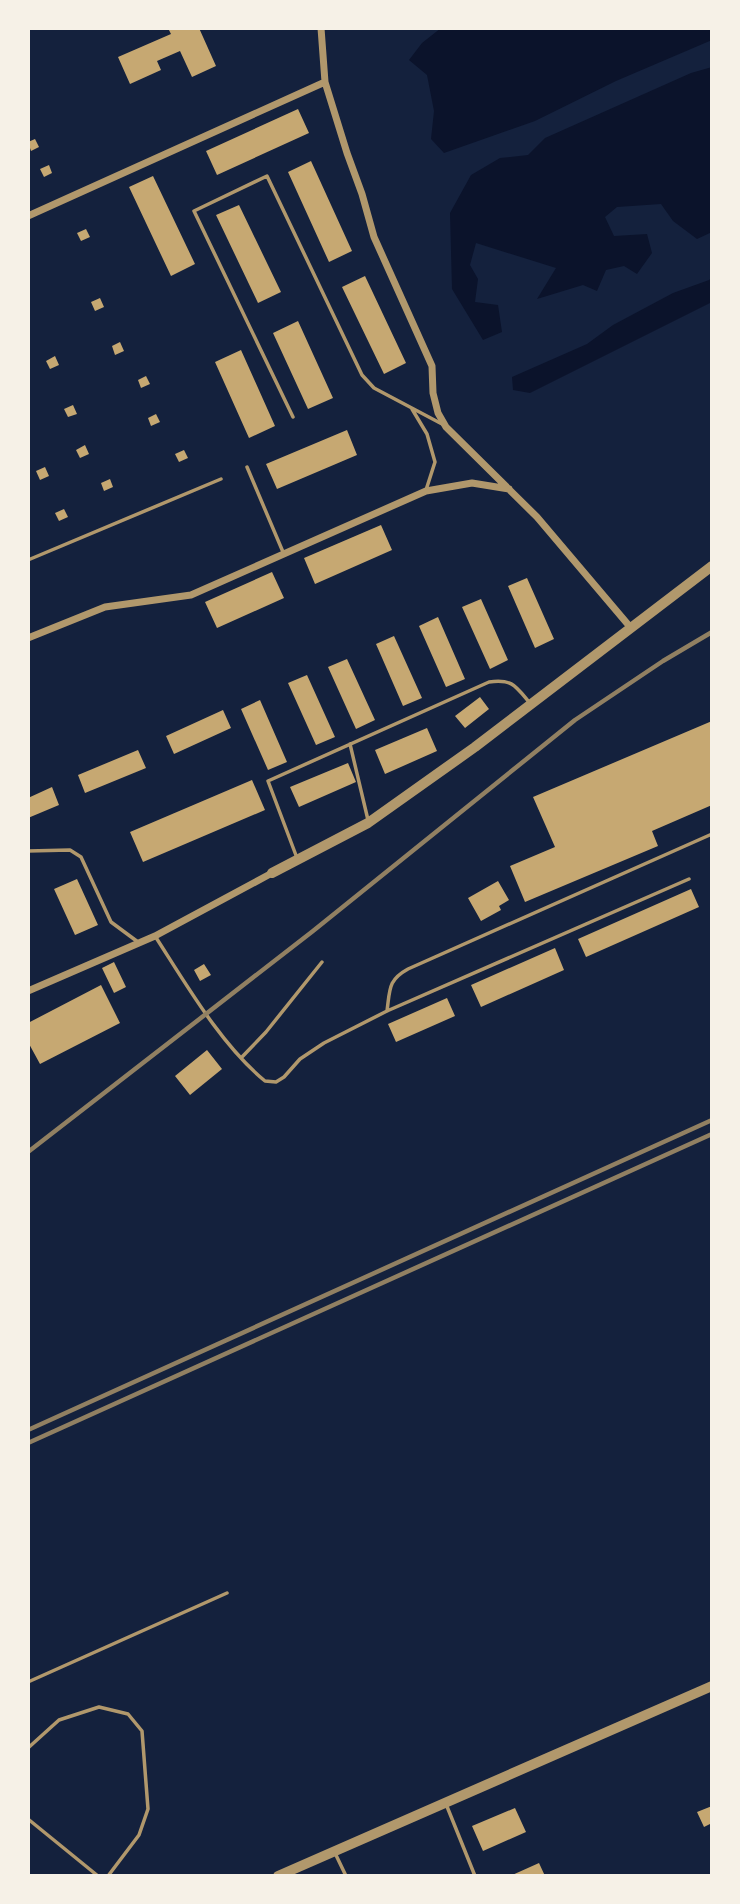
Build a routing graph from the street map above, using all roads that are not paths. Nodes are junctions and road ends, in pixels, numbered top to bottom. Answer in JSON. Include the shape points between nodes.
{"nodes":[{"id":1,"x":321,"y":28,"type":"edge"},
{"id":2,"x":325,"y":82,"type":"junction"},
{"id":3,"x":28,"y":216,"type":"edge"},
{"id":4,"x":411,"y":407,"type":"junction"},
{"id":5,"x":293,"y":418,"type":"dead end"},
{"id":6,"x":446,"y":427,"type":"junction"},
{"id":7,"x":247,"y":467,"type":"dead end"},
{"id":8,"x":221,"y":479,"type":"dead end"},
{"id":9,"x":510,"y":489,"type":"junction"},
{"id":10,"x":426,"y":491,"type":"junction"},
{"id":11,"x":283,"y":552,"type":"junction"},
{"id":12,"x":28,"y":560,"type":"edge"},
{"id":13,"x":712,"y":566,"type":"edge"},
{"id":14,"x":631,"y":628,"type":"junction"},
{"id":15,"x":28,"y":638,"type":"edge"},
{"id":16,"x":531,"y":705,"type":"junction"},
{"id":17,"x":350,"y":744,"type":"junction"},
{"id":18,"x":368,"y":823,"type":"junction"},
{"id":19,"x":712,"y":834,"type":"edge"},
{"id":20,"x":28,"y":851,"type":"edge"},
{"id":21,"x":298,"y":860,"type":"junction"},
{"id":22,"x":272,"y":873,"type":"joint"},
{"id":23,"x":689,"y":879,"type":"dead end"},
{"id":24,"x":155,"y":936,"type":"junction"},
{"id":25,"x":139,"y":943,"type":"junction"},
{"id":26,"x":322,"y":961,"type":"dead end"},
{"id":27,"x":28,"y":991,"type":"edge"},
{"id":28,"x":387,"y":1011,"type":"junction"},
{"id":29,"x":242,"y":1057,"type":"junction"},
{"id":30,"x":227,"y":1593,"type":"dead end"},
{"id":31,"x":28,"y":1682,"type":"edge"},
{"id":32,"x":712,"y":1686,"type":"edge"},
{"id":33,"x":28,"y":1748,"type":"edge"},
{"id":34,"x":445,"y":1802,"type":"junction"},
{"id":35,"x":28,"y":1819,"type":"edge"},
{"id":36,"x":334,"y":1851,"type":"junction"},
{"id":37,"x":98,"y":1876,"type":"edge"},
{"id":38,"x":108,"y":1876,"type":"edge"},
{"id":39,"x":278,"y":1876,"type":"edge"},
{"id":40,"x":346,"y":1876,"type":"edge"},
{"id":41,"x":475,"y":1876,"type":"edge"}],
"edges":[{"from":1,"to":2,"type":"street"},
{"from":2,"to":3,"type":"street"},
{"from":2,"to":6,"type":"street","via":[[374,237],[432,366],[433,393]]},
{"from":4,"to":5,"type":"lane","via":[[374,388],[362,376],[267,177],[194,211]]},
{"from":4,"to":6,"type":"lane"},
{"from":4,"to":10,"type":"lane","via":[[427,434],[435,462]]},
{"from":6,"to":9,"type":"street"},
{"from":7,"to":11,"type":"lane"},
{"from":8,"to":12,"type":"lane"},
{"from":9,"to":10,"type":"street","via":[[472,483]]},
{"from":9,"to":14,"type":"street"},
{"from":10,"to":11,"type":"street"},
{"from":11,"to":15,"type":"street","via":[[191,595],[105,607]]},
{"from":13,"to":14,"type":"street"},
{"from":14,"to":16,"type":"street"},
{"from":16,"to":17,"type":"lane","via":[[514,684],[489,682]]},
{"from":16,"to":18,"type":"street"},
{"from":17,"to":18,"type":"lane"},
{"from":17,"to":21,"type":"lane","via":[[268,781]]},
{"from":18,"to":21,"type":"street"},
{"from":19,"to":28,"type":"lane","via":[[408,968],[391,983]]},
{"from":20,"to":25,"type":"lane","via":[[70,850],[82,858],[111,922]]},
{"from":21,"to":22,"type":"street"},
{"from":22,"to":24,"type":"street"},
{"from":23,"to":28,"type":"lane"},
{"from":24,"to":25,"type":"street"},
{"from":24,"to":29,"type":"lane","via":[[206,1014]]},
{"from":25,"to":27,"type":"street"},
{"from":26,"to":29,"type":"lane"},
{"from":28,"to":29,"type":"lane","via":[[324,1043],[276,1082],[265,1082]]},
{"from":30,"to":31,"type":"lane"},
{"from":32,"to":34,"type":"street"},
{"from":33,"to":38,"type":"lane","via":[[59,1720],[99,1707],[128,1714],[142,1731],[148,1809],[139,1835]]},
{"from":34,"to":36,"type":"street"},
{"from":34,"to":41,"type":"lane"},
{"from":35,"to":37,"type":"lane"},
{"from":36,"to":39,"type":"street"},
{"from":36,"to":40,"type":"lane"}]}
